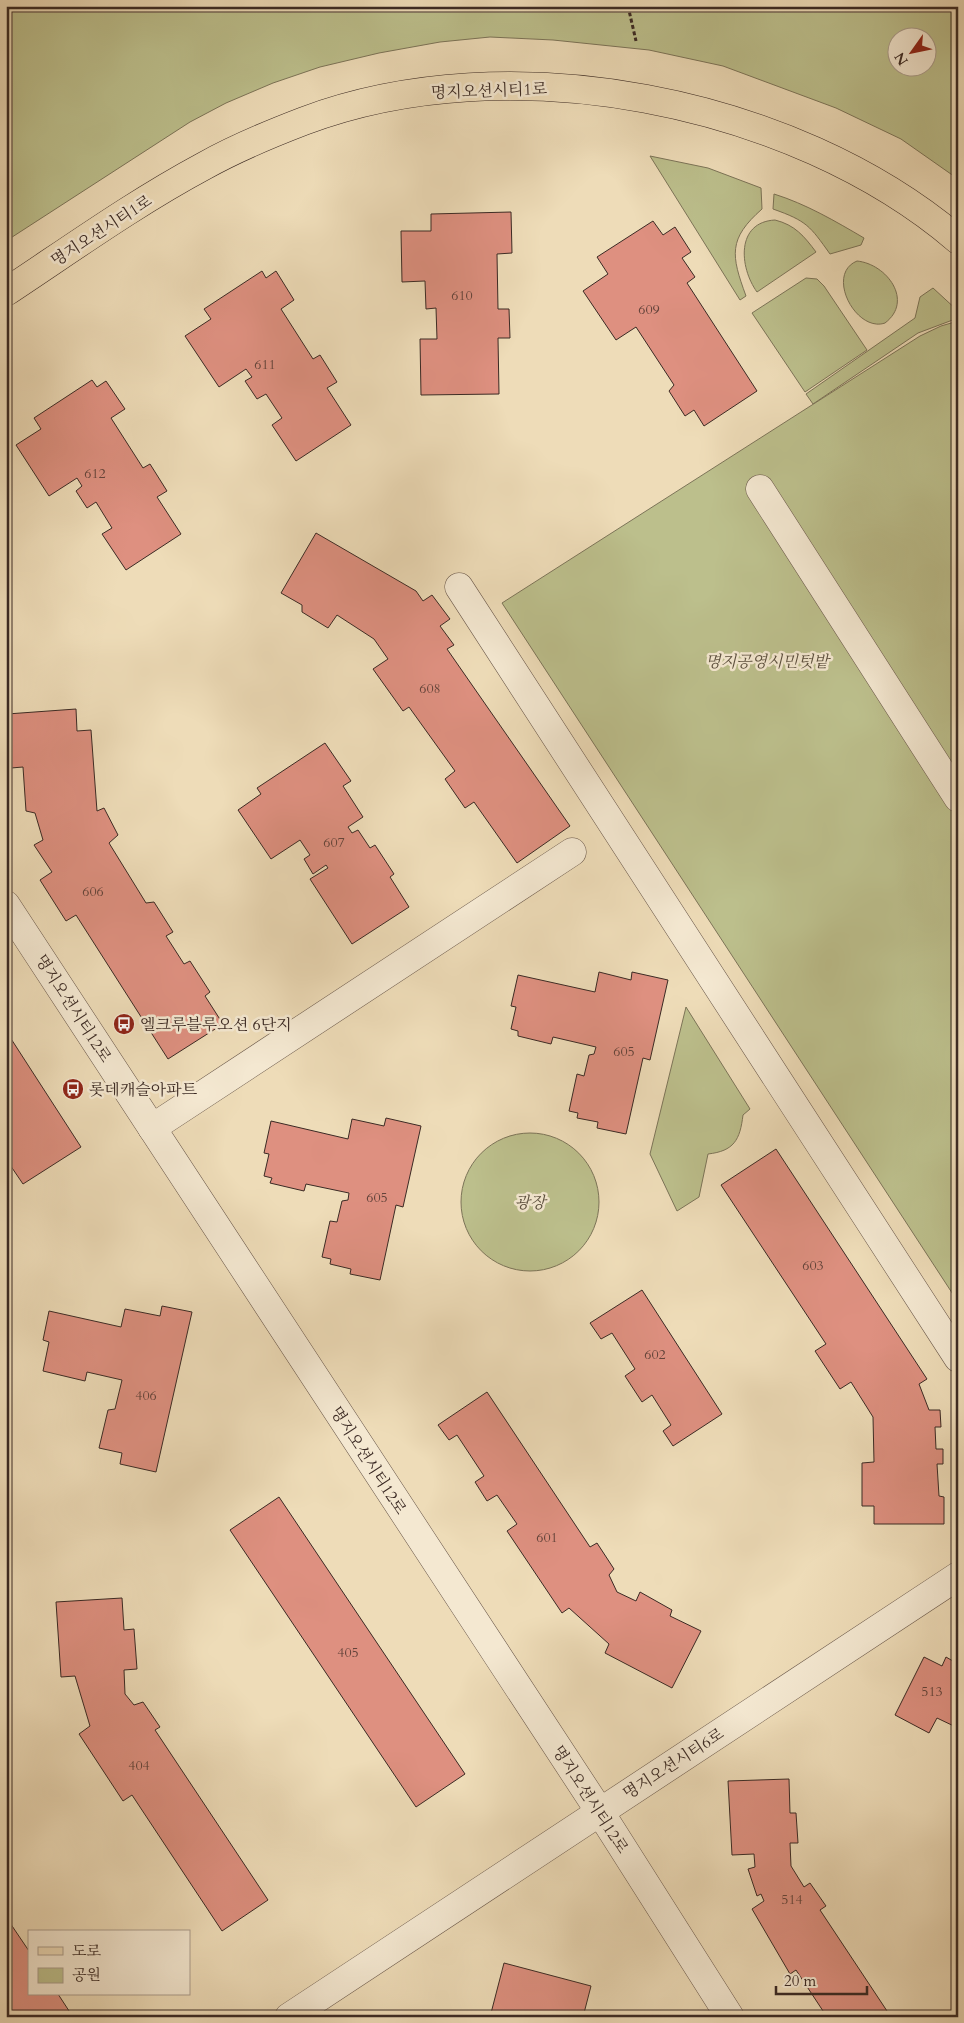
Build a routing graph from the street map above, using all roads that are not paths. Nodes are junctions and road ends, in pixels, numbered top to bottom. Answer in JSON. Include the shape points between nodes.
{"nodes":[{"id":1,"x":958,"y":240,"type":"edge"},
{"id":2,"x":6,"y":292,"type":"edge"},
{"id":3,"x":760,"y":489,"type":"dead end"},
{"id":4,"x":458,"y":587,"type":"dead end"},
{"id":5,"x":958,"y":798,"type":"edge"},
{"id":6,"x":572,"y":852,"type":"dead end"},
{"id":7,"x":6,"y":905,"type":"edge"},
{"id":8,"x":152,"y":1128,"type":"junction"},
{"id":9,"x":958,"y":1358,"type":"edge"},
{"id":10,"x":958,"y":1576,"type":"edge"},
{"id":11,"x":600,"y":1812,"type":"junction"},
{"id":12,"x":289,"y":2017,"type":"edge"},
{"id":13,"x":730,"y":2017,"type":"edge"}],
"edges":[{"from":1,"to":2,"type":"main road","name":"명지오션시티1로","via":[[898,196],[852,169],[807,148],[720,116],[600,92],[552,88],[464,88],[360,104],[306,120],[252,142],[161,191]]},
{"from":3,"to":5,"type":"street"},
{"from":4,"to":9,"type":"street"},
{"from":6,"to":8,"type":"street"},
{"from":7,"to":8,"type":"street","name":"명지오션시티12로"},
{"from":8,"to":11,"type":"street","name":"명지오션시티12로"},
{"from":10,"to":11,"type":"street","name":"명지오션시티6로"},
{"from":11,"to":12,"type":"street","name":"명지오션시티6로"},
{"from":11,"to":13,"type":"street","name":"명지오션시티12로"}]}
